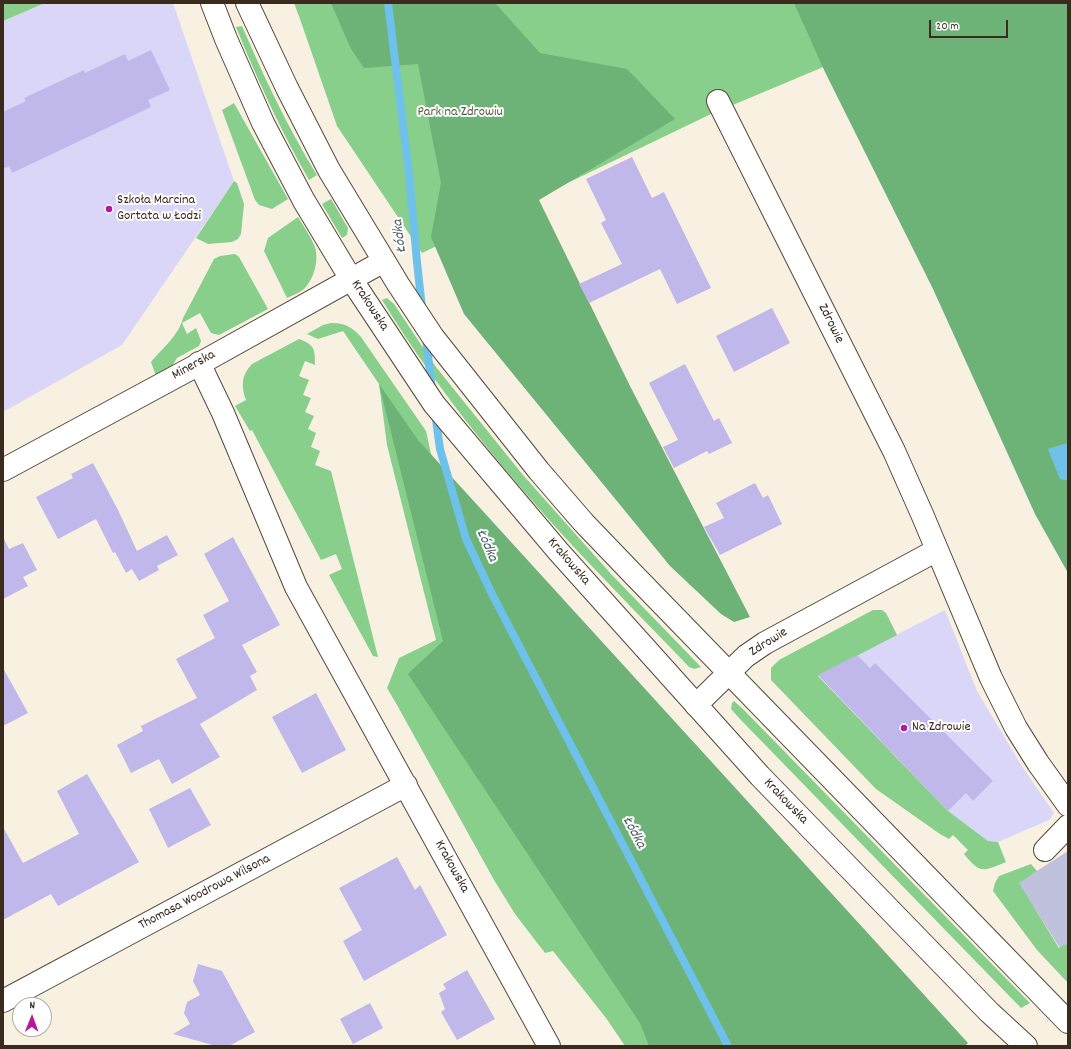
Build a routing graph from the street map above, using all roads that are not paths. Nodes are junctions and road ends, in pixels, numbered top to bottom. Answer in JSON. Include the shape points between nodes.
{"nodes":[{"id":1,"x":212,"y":3,"type":"edge"},
{"id":2,"x":247,"y":3,"type":"edge"},
{"id":3,"x":718,"y":101,"type":"dead end"},
{"id":4,"x":384,"y":261,"type":"junction"},
{"id":5,"x":351,"y":279,"type":"junction"},
{"id":6,"x":199,"y":363,"type":"junction"},
{"id":7,"x":3,"y":470,"type":"edge"},
{"id":8,"x":937,"y":550,"type":"junction"},
{"id":9,"x":729,"y":674,"type":"junction"},
{"id":10,"x":696,"y":705,"type":"junction"},
{"id":11,"x":406,"y":785,"type":"junction"},
{"id":12,"x":1068,"y":805,"type":"edge"},
{"id":13,"x":1068,"y":826,"type":"edge"},
{"id":14,"x":1045,"y":850,"type":"dead end"},
{"id":15,"x":3,"y":1001,"type":"edge"},
{"id":16,"x":1068,"y":1022,"type":"edge"},
{"id":17,"x":549,"y":1046,"type":"edge"},
{"id":18,"x":1026,"y":1046,"type":"edge"}],
"edges":[{"from":1,"to":5,"type":"street","name":"Krakowska","via":[[263,123],[304,201]]},
{"from":2,"to":4,"type":"street","via":[[329,170]]},
{"from":3,"to":8,"type":"street","name":"Zdrowie","via":[[894,451]]},
{"from":4,"to":5,"type":"street","name":"Minerska"},
{"from":4,"to":9,"type":"street","via":[[446,355],[539,471],[584,523]]},
{"from":5,"to":6,"type":"street","name":"Minerska"},
{"from":5,"to":10,"type":"street","name":"Krakowska","via":[[434,404],[558,551]]},
{"from":6,"to":7,"type":"street","name":"Minerska"},
{"from":6,"to":11,"type":"street","name":"Krakowska","via":[[226,419],[296,587]]},
{"from":8,"to":9,"type":"street","name":"Zdrowie","via":[[772,639],[746,656]]},
{"from":8,"to":12,"type":"street","name":"Zdrowie","via":[[990,678],[1016,728]]},
{"from":9,"to":10,"type":"street","name":"Zdrowie"},
{"from":9,"to":16,"type":"street"},
{"from":10,"to":18,"type":"street","name":"Krakowska","via":[[771,788],[989,1012]]},
{"from":11,"to":15,"type":"street","name":"Thomasa Woodrowa Wilsona"},
{"from":11,"to":17,"type":"street","name":"Krakowska"},
{"from":13,"to":14,"type":"street"}]}
